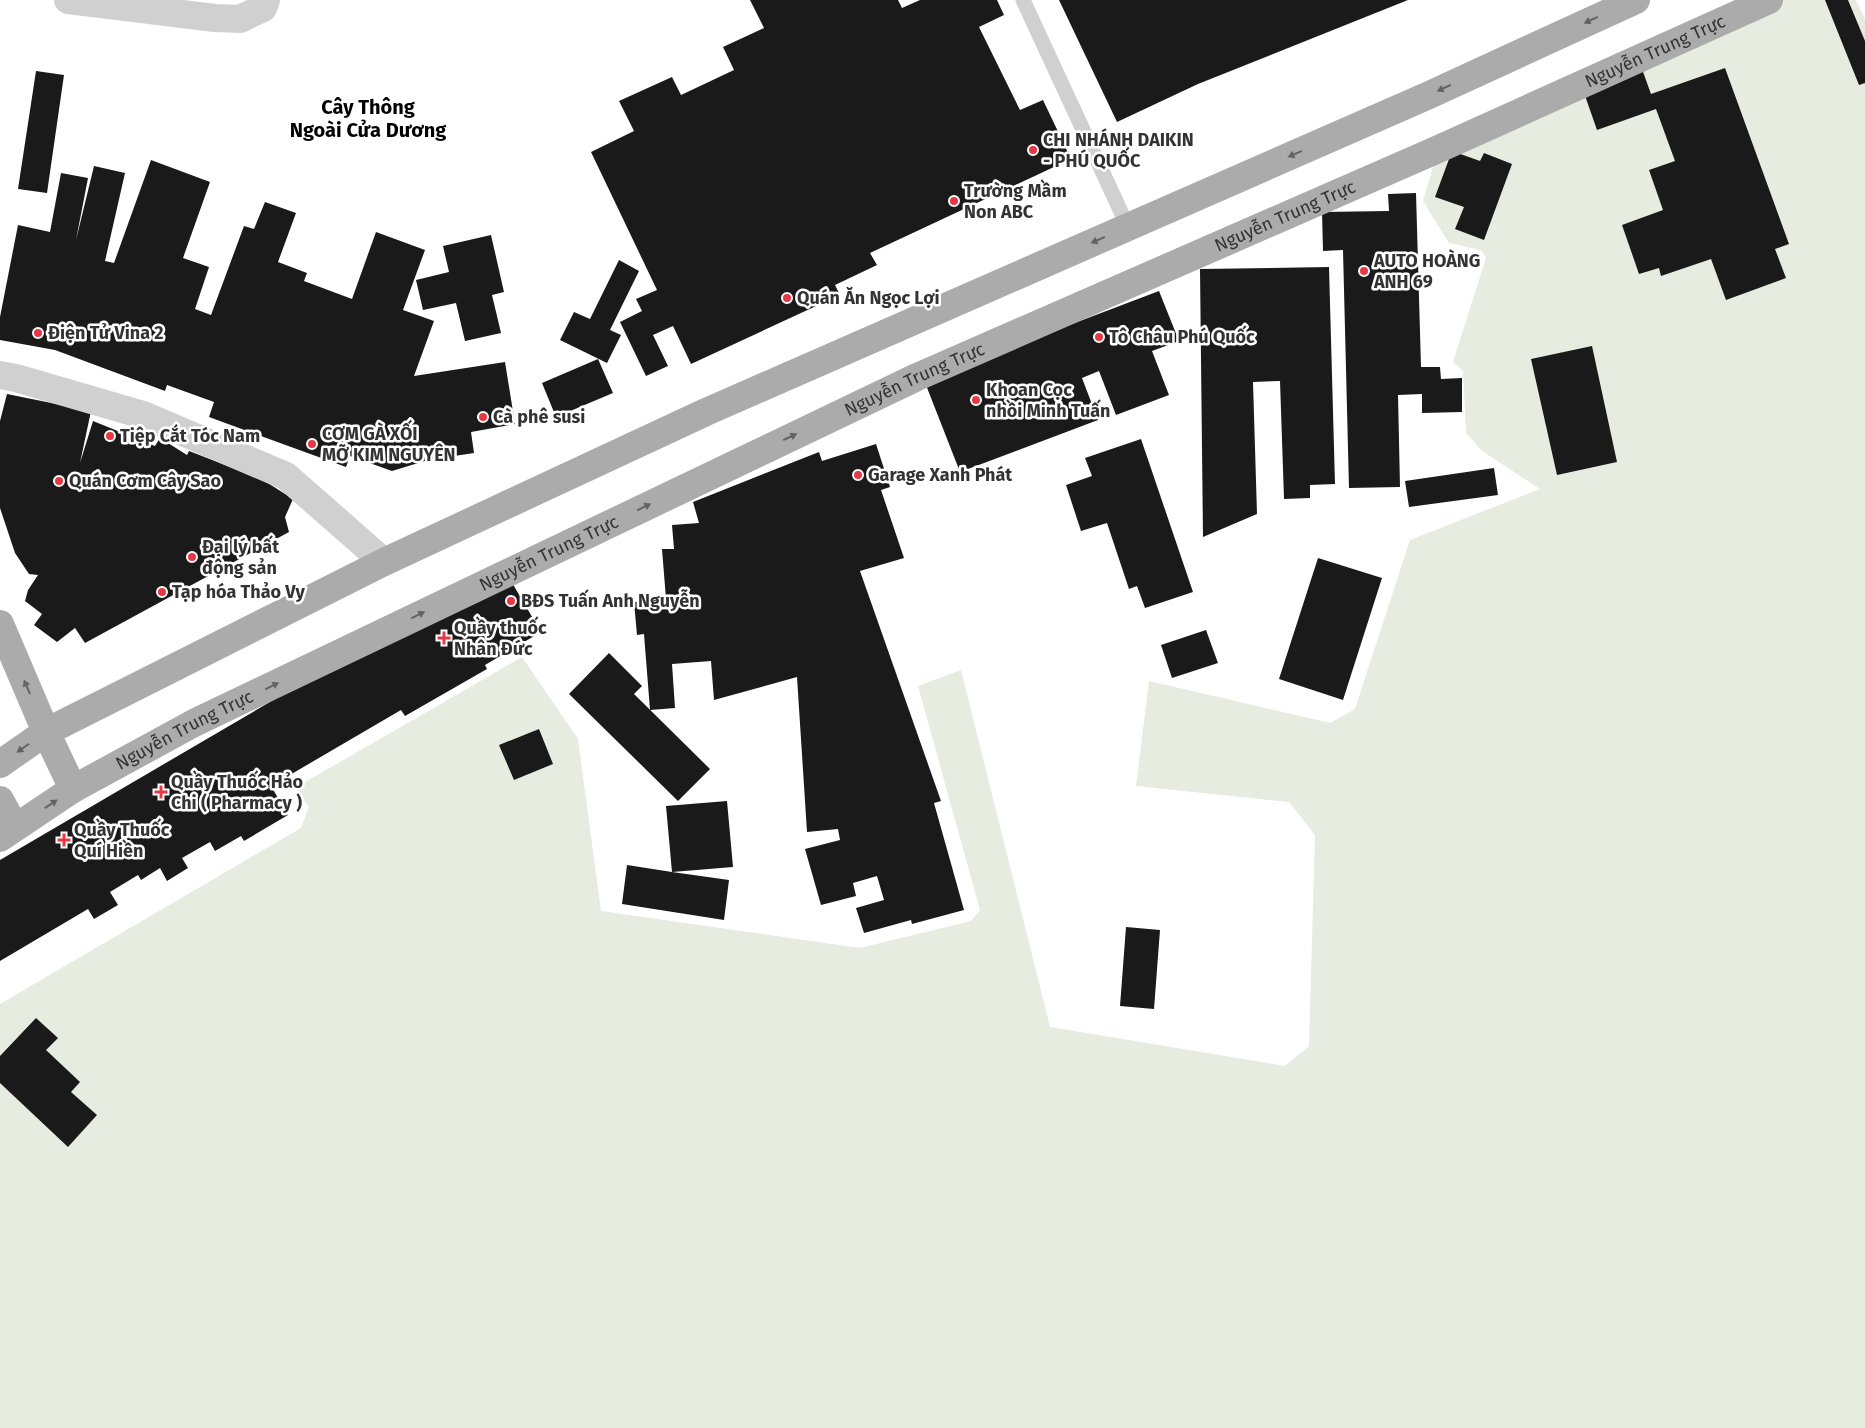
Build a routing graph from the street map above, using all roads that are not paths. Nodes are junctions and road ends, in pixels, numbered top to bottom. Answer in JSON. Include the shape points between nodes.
{"nodes":[{"id":1,"x":68,"y":0,"type":"edge"},
{"id":2,"x":266,"y":0,"type":"edge"},
{"id":3,"x":1023,"y":0,"type":"edge"},
{"id":4,"x":1636,"y":0,"type":"edge"},
{"id":5,"x":1768,"y":0,"type":"edge"},
{"id":6,"x":1128,"y":227,"type":"junction"},
{"id":7,"x":0,"y":375,"type":"edge"},
{"id":8,"x":384,"y":562,"type":"junction"},
{"id":9,"x":0,"y":624,"type":"edge"},
{"id":10,"x":46,"y":732,"type":"junction"},
{"id":11,"x":0,"y":764,"type":"edge"},
{"id":12,"x":73,"y":789,"type":"junction"},
{"id":13,"x":0,"y":800,"type":"edge"},
{"id":14,"x":7,"y":833,"type":"edge"}],
"edges":[{"from":1,"to":2,"type":"street","via":[[240,19],[263,8]]},
{"from":3,"to":6,"type":"lane"},
{"from":4,"to":6,"type":"main road","one_way":true},
{"from":12,"to":5,"type":"main road","name":"Nguyễn Trung Trực","one_way":true,"via":[[194,723],[917,377],[1443,147]]},
{"from":6,"to":8,"type":"main road","one_way":true,"via":[[706,412]]},
{"from":7,"to":8,"type":"street","via":[[143,415],[286,476]]},
{"from":8,"to":10,"type":"main road"},
{"from":10,"to":9,"type":"main road","one_way":true},
{"from":10,"to":11,"type":"main road","one_way":true},
{"from":10,"to":12,"type":"main road"},
{"from":14,"to":12,"type":"main road","name":"Nguyễn Trung Trực","one_way":true},
{"from":13,"to":14,"type":"main road"}]}
